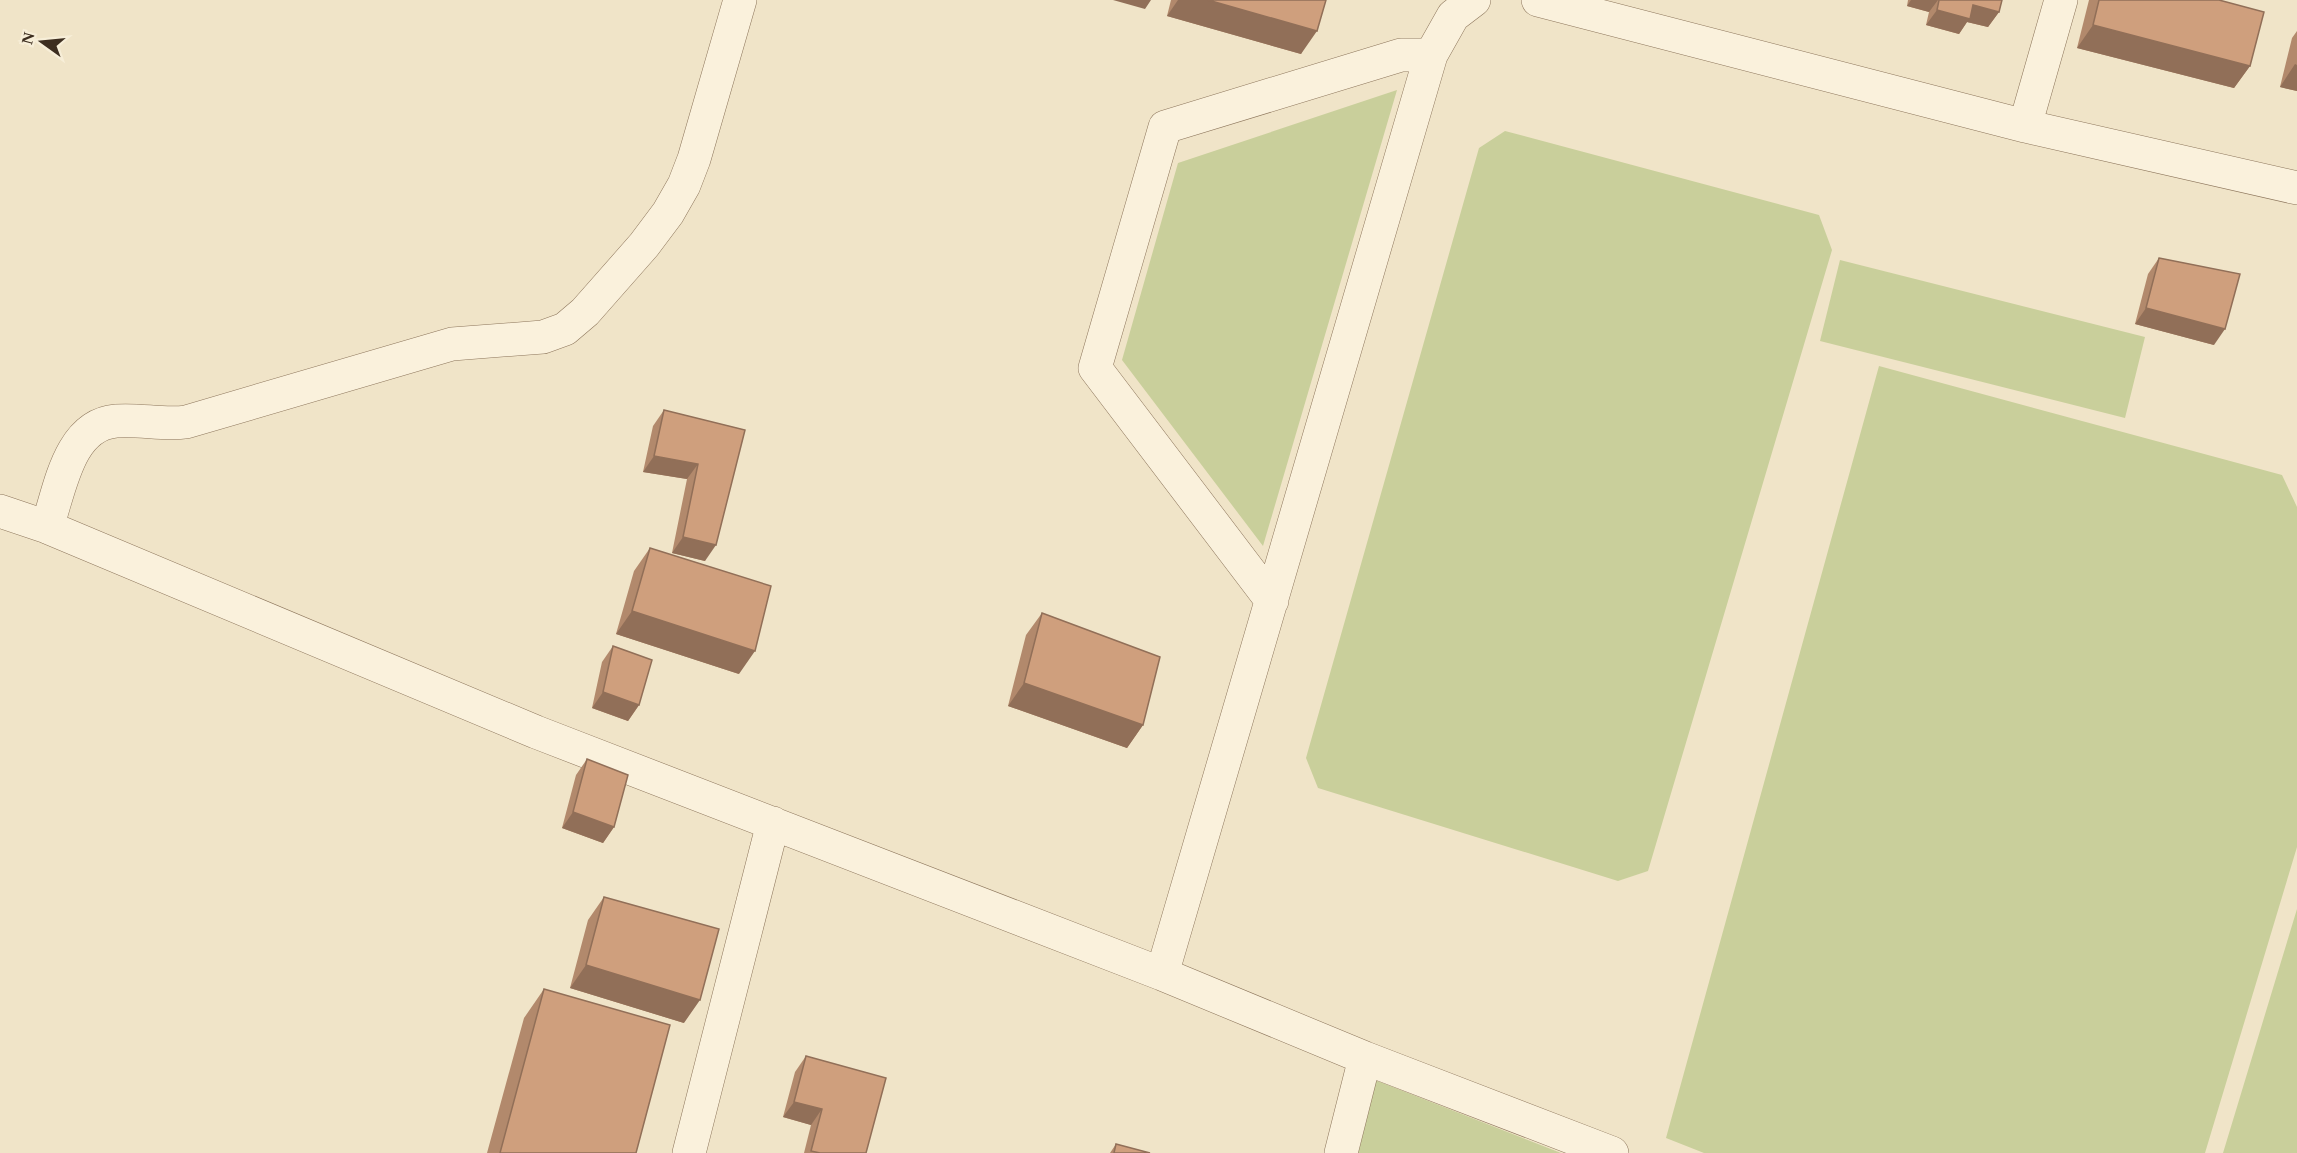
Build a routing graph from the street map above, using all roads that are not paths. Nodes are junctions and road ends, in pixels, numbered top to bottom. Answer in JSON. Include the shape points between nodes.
{"nodes":[{"id":1,"x":740,"y":0,"type":"edge"},
{"id":2,"x":1538,"y":0,"type":"edge"},
{"id":3,"x":2061,"y":0,"type":"edge"},
{"id":4,"x":1461,"y":5,"type":"edge"},
{"id":5,"x":1431,"y":55,"type":"junction"},
{"id":6,"x":2025,"y":126,"type":"junction"},
{"id":7,"x":2297,"y":188,"type":"edge"},
{"id":8,"x":0,"y":511,"type":"edge"},
{"id":9,"x":47,"y":527,"type":"junction"},
{"id":10,"x":1272,"y":601,"type":"junction"},
{"id":11,"x":773,"y":823,"type":"junction"},
{"id":12,"x":1162,"y":974,"type":"junction"},
{"id":13,"x":1365,"y":1059,"type":"junction"},
{"id":14,"x":689,"y":1153,"type":"edge"},
{"id":15,"x":1341,"y":1153,"type":"edge"},
{"id":16,"x":1612,"y":1153,"type":"edge"}],
"edges":[{"from":1,"to":9,"type":"street","via":[[684,185],[644,244],[585,312],[564,329],[543,337],[452,344],[186,422],[116,421],[97,426],[82,437],[72,454]]},
{"from":2,"to":6,"type":"street"},
{"from":3,"to":6,"type":"street"},
{"from":4,"to":5,"type":"street"},
{"from":5,"to":10,"type":"street"},
{"from":5,"to":10,"type":"street","via":[[1401,54],[1165,126],[1095,368]]},
{"from":6,"to":7,"type":"street"},
{"from":8,"to":9,"type":"street"},
{"from":9,"to":11,"type":"street","via":[[536,732]]},
{"from":10,"to":12,"type":"street"},
{"from":11,"to":12,"type":"street"},
{"from":11,"to":14,"type":"street"},
{"from":12,"to":13,"type":"street"},
{"from":13,"to":15,"type":"street"},
{"from":13,"to":16,"type":"street"}]}
